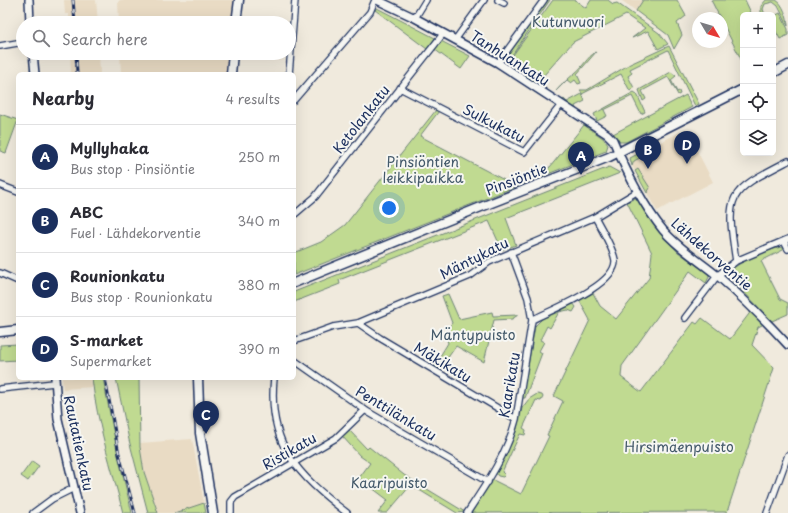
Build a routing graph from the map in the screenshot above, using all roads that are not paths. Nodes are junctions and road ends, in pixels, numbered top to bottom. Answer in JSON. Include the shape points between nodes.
{"nodes":[{"id":1,"x":29,"y":0,"type":"edge"},
{"id":2,"x":239,"y":0,"type":"edge"},
{"id":3,"x":295,"y":0,"type":"edge"},
{"id":4,"x":376,"y":0,"type":"edge"},
{"id":5,"x":426,"y":0,"type":"edge"},
{"id":6,"x":484,"y":0,"type":"edge"},
{"id":7,"x":544,"y":0,"type":"edge"},
{"id":8,"x":30,"y":16,"type":"edge"},
{"id":9,"x":237,"y":16,"type":"edge"},
{"id":10,"x":293,"y":16,"type":"edge"},
{"id":11,"x":415,"y":18,"type":"junction"},
{"id":12,"x":443,"y":34,"type":"junction"},
{"id":13,"x":455,"y":40,"type":"junction"},
{"id":14,"x":16,"y":43,"type":"edge"},
{"id":15,"x":0,"y":46,"type":"edge"},
{"id":16,"x":34,"y":60,"type":"edge"},
{"id":17,"x":232,"y":60,"type":"edge"},
{"id":18,"x":289,"y":60,"type":"edge"},
{"id":19,"x":498,"y":63,"type":"junction"},
{"id":20,"x":788,"y":65,"type":"edge"},
{"id":21,"x":776,"y":71,"type":"edge"},
{"id":22,"x":35,"y":72,"type":"edge"},
{"id":23,"x":231,"y":72,"type":"edge"},
{"id":24,"x":288,"y":72,"type":"edge"},
{"id":25,"x":400,"y":88,"type":"junction"},
{"id":26,"x":740,"y":91,"type":"edge"},
{"id":27,"x":296,"y":98,"type":"edge"},
{"id":28,"x":561,"y":105,"type":"junction"},
{"id":29,"x":619,"y":153,"type":"junction"},
{"id":30,"x":788,"y":161,"type":"edge"},
{"id":31,"x":0,"y":185,"type":"edge"},
{"id":32,"x":16,"y":191,"type":"edge"},
{"id":33,"x":638,"y":191,"type":"junction"},
{"id":34,"x":296,"y":213,"type":"edge"},
{"id":35,"x":596,"y":217,"type":"junction"},
{"id":36,"x":786,"y":240,"type":"edge"},
{"id":37,"x":788,"y":249,"type":"edge"},
{"id":38,"x":511,"y":252,"type":"junction"},
{"id":39,"x":736,"y":261,"type":"junction"},
{"id":40,"x":0,"y":273,"type":"edge"},
{"id":41,"x":717,"y":276,"type":"junction"},
{"id":42,"x":16,"y":280,"type":"edge"},
{"id":43,"x":296,"y":282,"type":"edge"},
{"id":44,"x":685,"y":318,"type":"dead end"},
{"id":45,"x":532,"y":320,"type":"junction"},
{"id":46,"x":358,"y":323,"type":"junction"},
{"id":47,"x":16,"y":330,"type":"edge"},
{"id":48,"x":0,"y":332,"type":"edge"},
{"id":49,"x":16,"y":335,"type":"edge"},
{"id":50,"x":0,"y":336,"type":"edge"},
{"id":51,"x":296,"y":341,"type":"edge"},
{"id":52,"x":788,"y":345,"type":"edge"},
{"id":53,"x":296,"y":361,"type":"edge"},
{"id":54,"x":198,"y":380,"type":"edge"},
{"id":55,"x":274,"y":380,"type":"edge"},
{"id":56,"x":54,"y":381,"type":"edge"},
{"id":57,"x":0,"y":389,"type":"edge"},
{"id":58,"x":365,"y":410,"type":"junction"},
{"id":59,"x":516,"y":419,"type":"junction"},
{"id":60,"x":788,"y":455,"type":"edge"},
{"id":61,"x":292,"y":462,"type":"junction"},
{"id":62,"x":488,"y":482,"type":"junction"},
{"id":63,"x":74,"y":488,"type":"junction"},
{"id":64,"x":33,"y":513,"type":"edge"},
{"id":65,"x":80,"y":513,"type":"edge"},
{"id":66,"x":213,"y":513,"type":"edge"},
{"id":67,"x":230,"y":513,"type":"edge"},
{"id":68,"x":347,"y":513,"type":"edge"},
{"id":69,"x":467,"y":513,"type":"edge"},
{"id":70,"x":767,"y":513,"type":"edge"}],
"edges":[{"from":1,"to":8,"type":"street"},
{"from":2,"to":9,"type":"main road"},
{"from":3,"to":10,"type":"street"},
{"from":4,"to":11,"type":"street","name":"Tanhuankatu"},
{"from":4,"to":27,"type":"street","via":[[370,12]]},
{"from":5,"to":11,"type":"street"},
{"from":6,"to":13,"type":"street"},
{"from":7,"to":19,"type":"street"},
{"from":11,"to":12,"type":"street","name":"Tanhuankatu"},
{"from":12,"to":13,"type":"street","name":"Tanhuankatu"},
{"from":12,"to":25,"type":"street","name":"Ketolankatu"},
{"from":13,"to":19,"type":"street","name":"Tanhuankatu"},
{"from":14,"to":15,"type":"street"},
{"from":16,"to":22,"type":"street"},
{"from":17,"to":23,"type":"main road"},
{"from":18,"to":24,"type":"street"},
{"from":19,"to":28,"type":"street","name":"Tanhuankatu"},
{"from":20,"to":21,"type":"main road"},
{"from":25,"to":28,"type":"street","name":"Sulkukatu","via":[[524,152]]},
{"from":25,"to":34,"type":"street","name":"Ketolankatu","via":[[315,197]]},
{"from":26,"to":29,"type":"main road","name":"Pinsiöntie"},
{"from":28,"to":29,"type":"street","name":"Tanhuankatu","via":[[607,134]]},
{"from":29,"to":33,"type":"street","name":"Lähdekorventie"},
{"from":29,"to":43,"type":"main road","name":"Pinsiöntie"},
{"from":30,"to":39,"type":"street","via":[[746,184],[735,196],[731,215]]},
{"from":31,"to":32,"type":"street"},
{"from":33,"to":35,"type":"street","name":"Mäntykatu"},
{"from":33,"to":41,"type":"street","name":"Lähdekorventie","via":[[658,224],[674,242]]},
{"from":35,"to":38,"type":"street","name":"Mäntykatu"},
{"from":35,"to":45,"type":"street","via":[[614,258],[614,266],[596,287]]},
{"from":36,"to":37,"type":"street"},
{"from":36,"to":39,"type":"street"},
{"from":38,"to":45,"type":"street","name":"Kaarikatu","via":[[523,283]]},
{"from":38,"to":46,"type":"street","name":"Mäntykatu","via":[[489,262],[470,276]]},
{"from":39,"to":41,"type":"street"},
{"from":40,"to":42,"type":"street"},
{"from":41,"to":44,"type":"street"},
{"from":41,"to":52,"type":"street","name":"Lähdekorventie","via":[[756,310]]},
{"from":45,"to":59,"type":"street","name":"Kaarikatu"},
{"from":46,"to":51,"type":"street","name":"Mäntykatu","via":[[333,327]]},
{"from":46,"to":59,"type":"street","name":"Mäkikatu"},
{"from":47,"to":48,"type":"main road"},
{"from":49,"to":50,"type":"main road"},
{"from":53,"to":58,"type":"street","name":"Penttilänkatu"},
{"from":54,"to":66,"type":"main road","via":[[200,433]]},
{"from":55,"to":61,"type":"street","via":[[275,414],[284,446]]},
{"from":56,"to":57,"type":"street"},
{"from":56,"to":63,"type":"street","name":"Rautatienkatu","via":[[58,419]]},
{"from":58,"to":61,"type":"street","name":"Ristikatu","via":[[336,438]]},
{"from":58,"to":62,"type":"street","name":"Penttilänkatu"},
{"from":59,"to":62,"type":"street","name":"Kaarikatu","via":[[508,445]]},
{"from":60,"to":70,"type":"street"},
{"from":61,"to":67,"type":"street","name":"Ristikatu","via":[[235,497],[231,502]]},
{"from":61,"to":68,"type":"street","via":[[320,492]]},
{"from":62,"to":69,"type":"street","name":"Kaarikatu"},
{"from":63,"to":64,"type":"street","via":[[52,499]]},
{"from":63,"to":65,"type":"street","name":"Rautatienkatu"}]}
